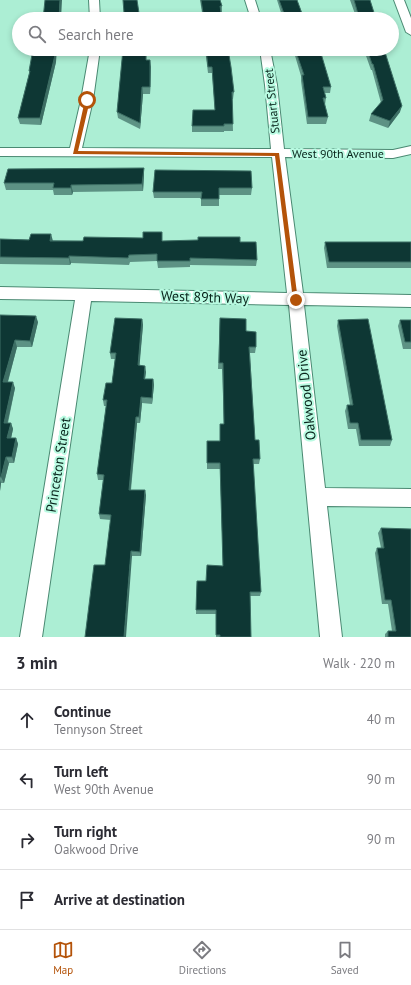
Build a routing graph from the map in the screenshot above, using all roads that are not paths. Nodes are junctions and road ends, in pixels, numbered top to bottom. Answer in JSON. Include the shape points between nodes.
{"nodes":[{"id":1,"x":94,"y":0,"type":"edge"},
{"id":2,"x":250,"y":0,"type":"edge"},
{"id":3,"x":399,"y":0,"type":"edge"},
{"id":4,"x":95,"y":12,"type":"edge"},
{"id":5,"x":254,"y":12,"type":"edge"},
{"id":6,"x":411,"y":32,"type":"edge"},
{"id":7,"x":94,"y":56,"type":"edge"},
{"id":8,"x":266,"y":56,"type":"edge"},
{"id":9,"x":411,"y":150,"type":"edge"},
{"id":10,"x":0,"y":152,"type":"edge"},
{"id":11,"x":75,"y":153,"type":"junction"},
{"id":12,"x":278,"y":154,"type":"junction"},
{"id":13,"x":0,"y":293,"type":"edge"},
{"id":14,"x":84,"y":294,"type":"junction"},
{"id":15,"x":296,"y":300,"type":"junction"},
{"id":16,"x":411,"y":301,"type":"edge"},
{"id":17,"x":317,"y":497,"type":"junction"},
{"id":18,"x":411,"y":498,"type":"edge"},
{"id":19,"x":31,"y":637,"type":"edge"},
{"id":20,"x":332,"y":637,"type":"edge"}],
"edges":[{"from":1,"to":4,"type":"street"},
{"from":2,"to":5,"type":"street"},
{"from":3,"to":6,"type":"street"},
{"from":7,"to":11,"type":"street"},
{"from":8,"to":12,"type":"street","name":"Stuart Street"},
{"from":9,"to":12,"type":"street","name":"West 90th Avenue","via":[[393,154]]},
{"from":10,"to":11,"type":"street","name":"West 90th Avenue"},
{"from":11,"to":12,"type":"street","name":"West 90th Avenue"},
{"from":12,"to":15,"type":"street","name":"Oakwood Drive"},
{"from":13,"to":14,"type":"street","name":"West 89th Way"},
{"from":14,"to":15,"type":"street","name":"West 89th Way"},
{"from":14,"to":19,"type":"street","name":"Princeton Street"},
{"from":15,"to":16,"type":"street","name":"West 89th Way"},
{"from":15,"to":17,"type":"street","name":"Oakwood Drive"},
{"from":17,"to":18,"type":"street"},
{"from":17,"to":20,"type":"street","name":"Oakwood Drive"}]}
